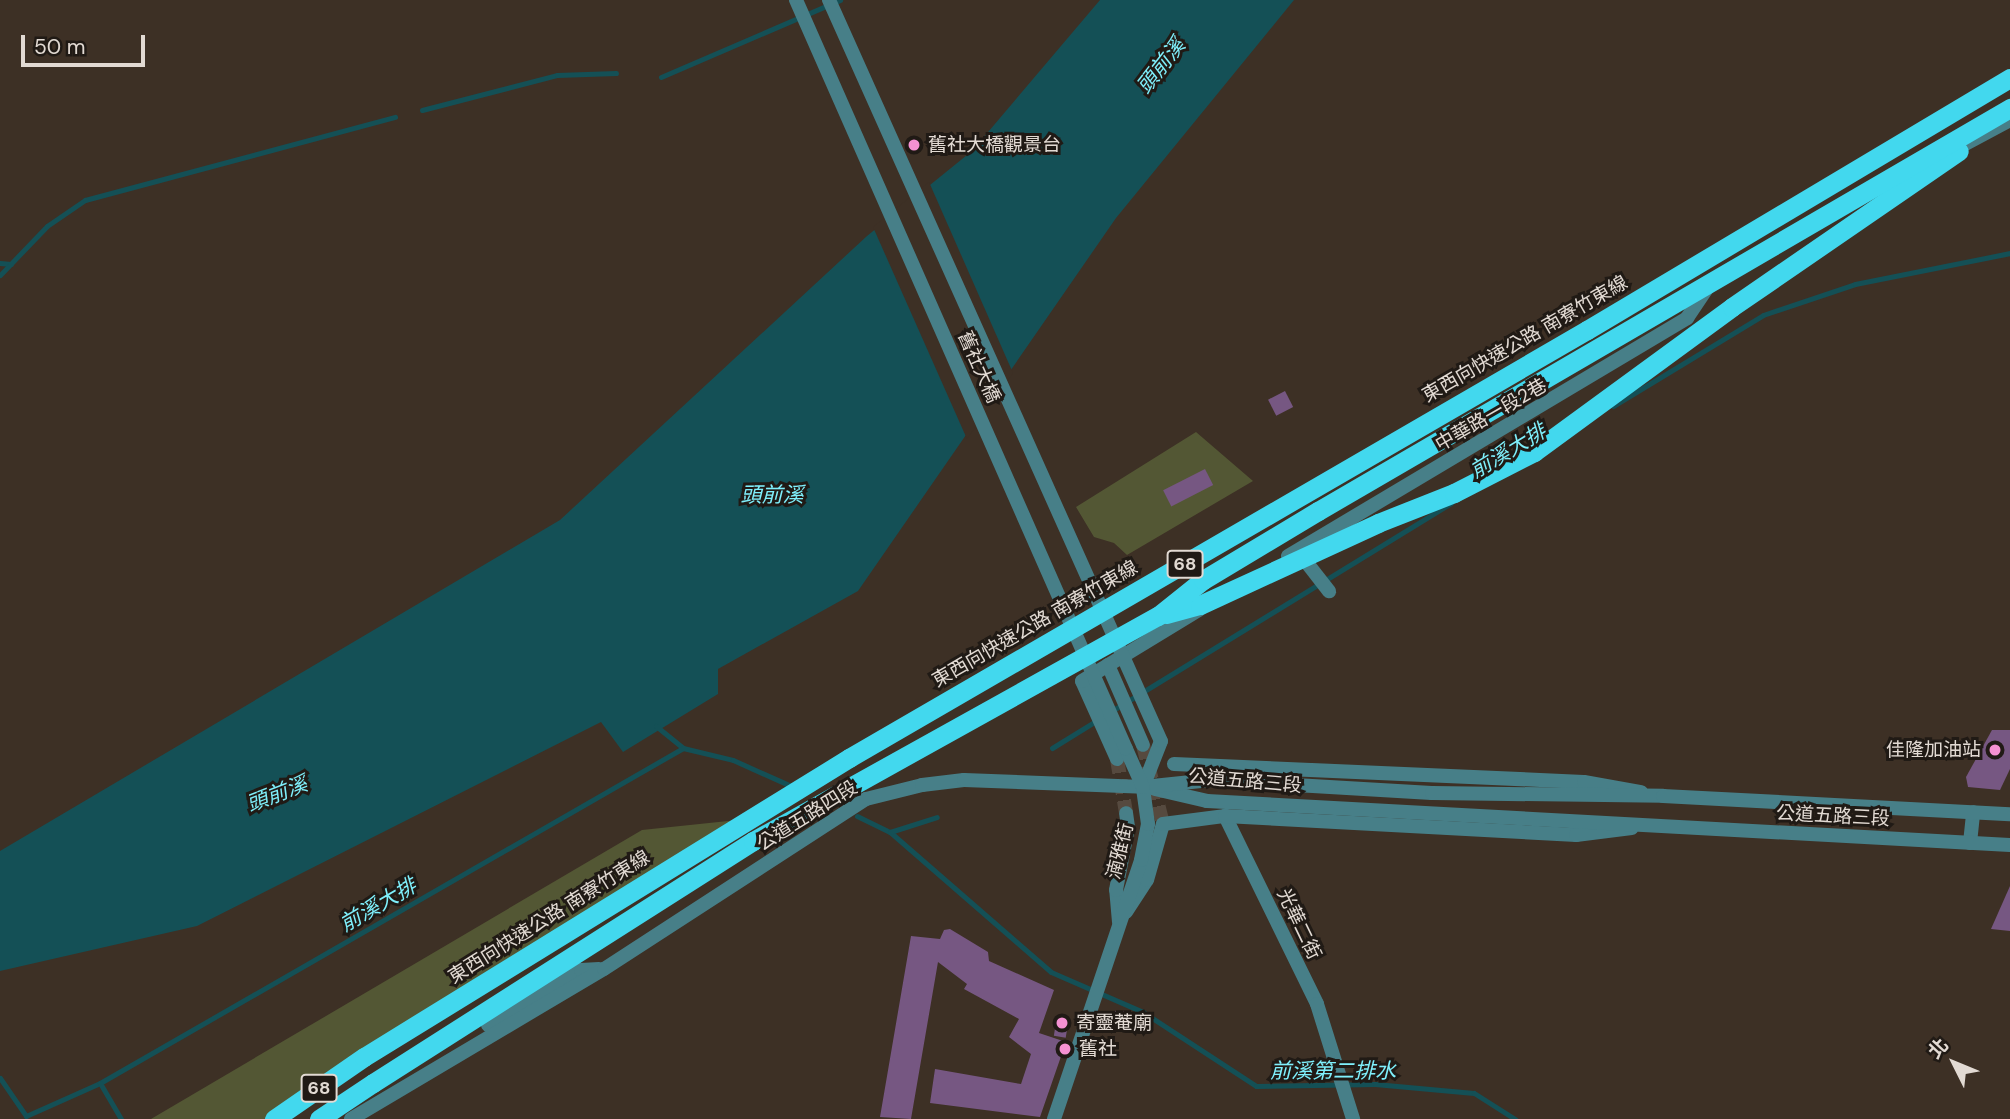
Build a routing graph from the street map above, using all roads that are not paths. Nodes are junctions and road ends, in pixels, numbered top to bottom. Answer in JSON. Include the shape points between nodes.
{"nodes":[{"id":1,"x":796,"y":0,"type":"edge"},
{"id":2,"x":829,"y":0,"type":"edge"},
{"id":3,"x":2010,"y":78,"type":"edge"},
{"id":4,"x":2010,"y":109,"type":"edge"},
{"id":5,"x":2010,"y":120,"type":"edge"},
{"id":6,"x":1926,"y":151,"type":"junction"},
{"id":7,"x":1959,"y":151,"type":"junction"},
{"id":8,"x":1343,"y":523,"type":"junction"},
{"id":9,"x":1307,"y":563,"type":"junction"},
{"id":10,"x":1254,"y":577,"type":"junction"},
{"id":11,"x":1329,"y":591,"type":"dead end"},
{"id":12,"x":1158,"y":616,"type":"junction"},
{"id":13,"x":1108,"y":665,"type":"junction"},
{"id":14,"x":1161,"y":741,"type":"joint"},
{"id":15,"x":1143,"y":745,"type":"tunnel mouth"},
{"id":16,"x":1122,"y":754,"type":"junction"},
{"id":17,"x":1174,"y":764,"type":"dead end"},
{"id":18,"x":1143,"y":787,"type":"junction"},
{"id":19,"x":1663,"y":796,"type":"junction"},
{"id":20,"x":1126,"y":813,"type":"tunnel mouth"},
{"id":21,"x":1973,"y":813,"type":"junction"},
{"id":22,"x":2010,"y":814,"type":"edge"},
{"id":23,"x":1225,"y":817,"type":"junction"},
{"id":24,"x":1163,"y":824,"type":"joint"},
{"id":25,"x":1654,"y":826,"type":"junction"},
{"id":26,"x":1970,"y":843,"type":"junction"},
{"id":27,"x":2010,"y":845,"type":"edge"},
{"id":28,"x":1119,"y":922,"type":"junction"},
{"id":29,"x":604,"y":969,"type":"junction"},
{"id":30,"x":274,"y":1119,"type":"edge"},
{"id":31,"x":319,"y":1119,"type":"edge"},
{"id":32,"x":340,"y":1119,"type":"edge"},
{"id":33,"x":351,"y":1119,"type":"edge"},
{"id":34,"x":1054,"y":1119,"type":"edge"},
{"id":35,"x":1353,"y":1119,"type":"edge"}],
"edges":[{"from":1,"to":16,"type":"street","name":"舊社大橋","bridge":true},
{"from":2,"to":14,"type":"street","name":"舊社大橋","bridge":true},
{"from":3,"to":30,"type":"highway","name":"東西向快速公路 南寮竹東線","number":"68","bridge":true,"via":[[1587,330],[849,758],[364,1057]]},
{"from":4,"to":6,"type":"street","name":"中華路一段2巷","via":[[1992,112]]},
{"from":4,"to":12,"type":"highway","number":"68","bridge":true,"via":[[1318,510],[1203,580]]},
{"from":5,"to":7,"type":"street"},
{"from":6,"to":7,"type":"street"},
{"from":6,"to":8,"type":"street","name":"中華路一段2巷","via":[[1716,274],[1687,318],[1656,338]]},
{"from":7,"to":12,"type":"highway","bridge":true,"via":[[1534,452],[1200,605]]},
{"from":8,"to":9,"type":"street","name":"中華路一段2巷"},
{"from":8,"to":10,"type":"street","name":"中華路一段2巷"},
{"from":9,"to":10,"type":"street","name":"中華路一段2巷"},
{"from":9,"to":11,"type":"street"},
{"from":10,"to":13,"type":"street","name":"中華路一段2巷"},
{"from":12,"to":31,"type":"highway","number":"68","bridge":true,"via":[[753,841]]},
{"from":13,"to":15,"type":"street"},
{"from":13,"to":16,"type":"street","name":"湳雅街","via":[[1082,681]]},
{"from":14,"to":18,"type":"street","name":"湳雅街"},
{"from":16,"to":18,"type":"street","name":"湳雅街"},
{"from":17,"to":19,"type":"street","name":"公道五路三段","via":[[1584,782]]},
{"from":18,"to":19,"type":"street","name":"公道五路三段","via":[[1211,780],[1432,793]]},
{"from":18,"to":25,"type":"street","name":"公道五路三段","via":[[1207,801]]},
{"from":18,"to":28,"type":"street","name":"湳雅街","via":[[1148,824]]},
{"from":18,"to":29,"type":"street","name":"公道五路四段","via":[[964,780],[866,799]]},
{"from":19,"to":21,"type":"street","name":"公道五路三段"},
{"from":20,"to":28,"type":"street","name":"湳雅街","via":[[1128,827],[1116,890]]},
{"from":21,"to":22,"type":"street","name":"公道五路三段"},
{"from":21,"to":26,"type":"street"},
{"from":23,"to":24,"type":"street","name":"公道五路三段"},
{"from":23,"to":25,"type":"street","name":"公道五路三段","via":[[1576,835]]},
{"from":23,"to":35,"type":"street","name":"光華二街","via":[[1317,1004]]},
{"from":24,"to":28,"type":"street","name":"湳雅街","via":[[1147,880]]},
{"from":25,"to":26,"type":"street","name":"公道五路三段"},
{"from":26,"to":27,"type":"street","name":"公道五路三段"},
{"from":28,"to":34,"type":"street","name":"湳雅街"},
{"from":29,"to":32,"type":"street","name":"公道五路四段","via":[[570,977]]},
{"from":29,"to":33,"type":"street","name":"公道五路四段"}]}
